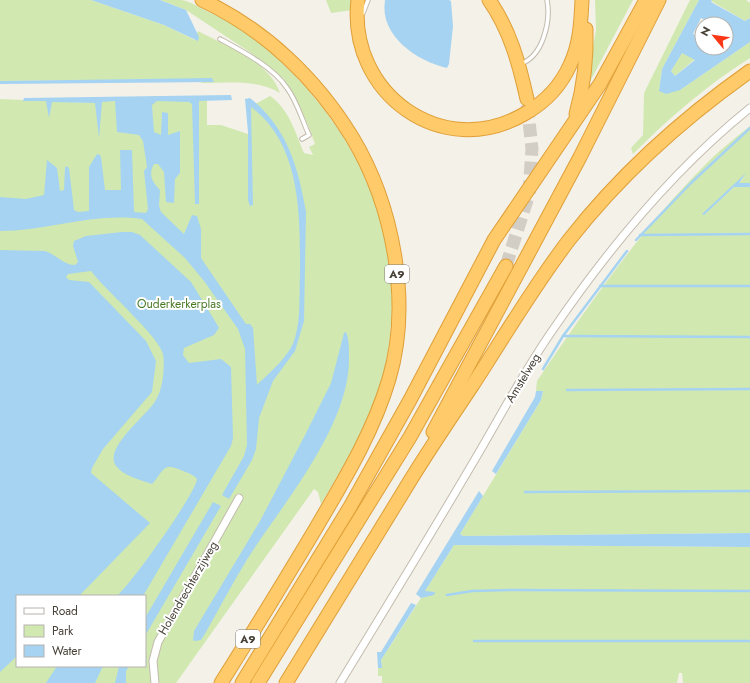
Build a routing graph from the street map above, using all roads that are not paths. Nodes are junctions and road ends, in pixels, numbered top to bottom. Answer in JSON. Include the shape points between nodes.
{"nodes":[{"id":1,"x":202,"y":0,"type":"edge"},
{"id":2,"x":358,"y":0,"type":"edge"},
{"id":3,"x":368,"y":0,"type":"edge"},
{"id":4,"x":489,"y":0,"type":"edge"},
{"id":5,"x":547,"y":0,"type":"edge"},
{"id":6,"x":582,"y":0,"type":"edge"},
{"id":7,"x":646,"y":0,"type":"edge"},
{"id":8,"x":659,"y":0,"type":"edge"},
{"id":9,"x":357,"y":33,"type":"junction"},
{"id":10,"x":220,"y":39,"type":"dead end"},
{"id":11,"x":519,"y":64,"type":"junction"},
{"id":12,"x":750,"y":71,"type":"edge"},
{"id":13,"x":527,"y":99,"type":"tunnel mouth"},
{"id":14,"x":750,"y":108,"type":"edge"},
{"id":15,"x":572,"y":125,"type":"junction"},
{"id":16,"x":302,"y":139,"type":"dead end"},
{"id":17,"x":506,"y":266,"type":"tunnel mouth"},
{"id":18,"x":402,"y":492,"type":"junction"},
{"id":19,"x":239,"y":498,"type":"dead end"},
{"id":20,"x":155,"y":683,"type":"edge"},
{"id":21,"x":221,"y":683,"type":"edge"},
{"id":22,"x":242,"y":683,"type":"edge"},
{"id":23,"x":258,"y":683,"type":"edge"},
{"id":24,"x":286,"y":683,"type":"edge"},
{"id":25,"x":340,"y":683,"type":"edge"}],
"edges":[{"from":1,"to":21,"type":"highway","number":"A9","via":[[272,44],[315,86],[342,122],[370,172],[381,200],[396,260],[398,293],[395,341],[389,378],[371,427],[338,490],[280,589]]},
{"from":2,"to":9,"type":"highway","number":"A9"},
{"from":3,"to":9,"type":"lane"},
{"from":4,"to":11,"type":"highway","via":[[505,26]]},
{"from":5,"to":11,"type":"lane","via":[[550,12],[538,50]]},
{"from":6,"to":9,"type":"highway","number":"A9","via":[[578,44],[570,65],[558,85],[548,97],[516,119],[485,129],[450,128],[402,108],[373,77]]},
{"from":6,"to":15,"type":"highway","number":"A9","via":[[587,58]]},
{"from":7,"to":15,"type":"highway","number":"A9","via":[[600,84]]},
{"from":8,"to":18,"type":"highway","via":[[580,157]]},
{"from":10,"to":16,"type":"lane","via":[[242,50],[287,88],[309,135]]},
{"from":11,"to":13,"type":"highway"},
{"from":12,"to":18,"type":"highway","via":[[664,138],[586,219],[512,320]]},
{"from":14,"to":25,"type":"street","name":"Amstelweg","via":[[684,167],[648,205],[552,331]]},
{"from":15,"to":22,"type":"highway","number":"A9","via":[[494,240],[354,500]]},
{"from":17,"to":23,"type":"highway","number":"A9","via":[[410,437]]},
{"from":18,"to":24,"type":"highway"},
{"from":19,"to":20,"type":"street","name":"Holendrechterzijweg","via":[[158,642],[153,661]]}]}
